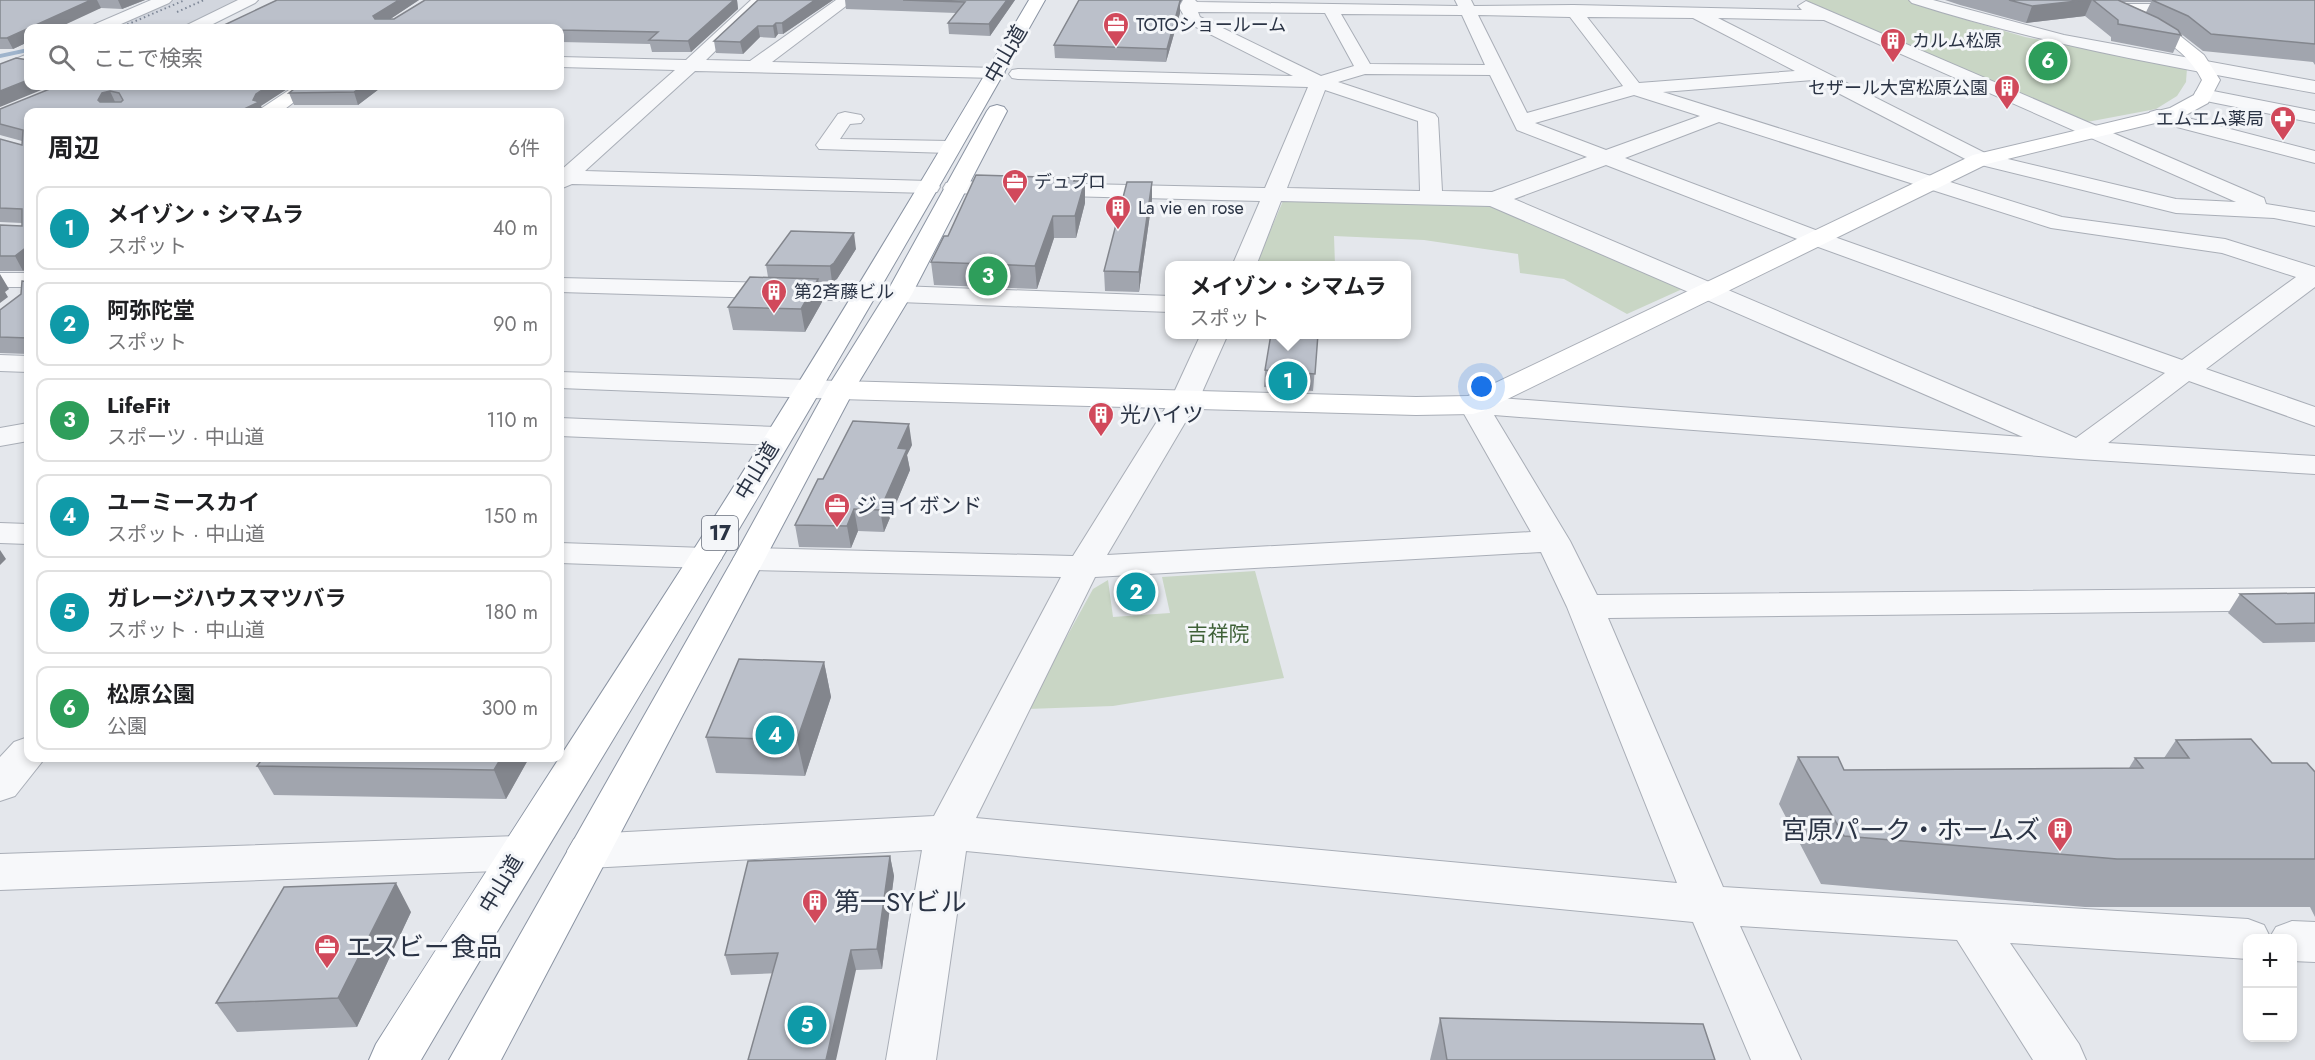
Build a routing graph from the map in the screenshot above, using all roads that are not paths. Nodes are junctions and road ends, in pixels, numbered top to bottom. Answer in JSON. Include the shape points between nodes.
{"nodes":[{"id":1,"x":164,"y":0,"type":"edge"},
{"id":2,"x":250,"y":0,"type":"edge"},
{"id":3,"x":846,"y":0,"type":"edge"},
{"id":4,"x":1037,"y":0,"type":"edge"},
{"id":5,"x":1059,"y":0,"type":"edge"},
{"id":6,"x":1794,"y":0,"type":"edge"},
{"id":7,"x":1917,"y":0,"type":"edge"},
{"id":8,"x":759,"y":1,"type":"edge"},
{"id":9,"x":734,"y":2,"type":"edge"},
{"id":10,"x":1188,"y":4,"type":"edge"},
{"id":11,"x":1465,"y":5,"type":"edge"},
{"id":12,"x":2103,"y":5,"type":"edge"},
{"id":13,"x":1330,"y":8,"type":"junction"},
{"id":14,"x":2212,"y":9,"type":"edge"},
{"id":15,"x":1573,"y":10,"type":"junction"},
{"id":16,"x":1695,"y":13,"type":"junction"},
{"id":17,"x":1826,"y":15,"type":"junction"},
{"id":18,"x":108,"y":24,"type":"edge"},
{"id":19,"x":201,"y":24,"type":"edge"},
{"id":20,"x":24,"y":46,"type":"edge"},
{"id":21,"x":9,"y":50,"type":"edge"},
{"id":22,"x":24,"y":61,"type":"edge"},
{"id":23,"x":564,"y":62,"type":"edge"},
{"id":24,"x":691,"y":65,"type":"junction"},
{"id":25,"x":754,"y":67,"type":"junction"},
{"id":26,"x":2204,"y":67,"type":"junction"},
{"id":27,"x":1364,"y":69,"type":"junction"},
{"id":28,"x":1496,"y":70,"type":"junction"},
{"id":29,"x":0,"y":72,"type":"edge"},
{"id":30,"x":1007,"y":74,"type":"junction"},
{"id":31,"x":1813,"y":75,"type":"junction"},
{"id":32,"x":1319,"y":82,"type":"junction"},
{"id":33,"x":2315,"y":87,"type":"edge"},
{"id":34,"x":1634,"y":89,"type":"junction"},
{"id":35,"x":300,"y":90,"type":"edge"},
{"id":36,"x":2203,"y":95,"type":"junction"},
{"id":37,"x":275,"y":108,"type":"edge"},
{"id":38,"x":1718,"y":116,"type":"junction"},
{"id":39,"x":2157,"y":116,"type":"junction"},
{"id":40,"x":2315,"y":117,"type":"edge"},
{"id":41,"x":854,"y":119,"type":"dead end"},
{"id":42,"x":1522,"y":121,"type":"junction"},
{"id":43,"x":2095,"y":131,"type":"junction"},
{"id":44,"x":949,"y":147,"type":"junction"},
{"id":45,"x":1606,"y":157,"type":"junction"},
{"id":46,"x":2315,"y":157,"type":"edge"},
{"id":47,"x":1980,"y":159,"type":"junction"},
{"id":48,"x":564,"y":177,"type":"edge"},
{"id":49,"x":564,"y":179,"type":"edge"},
{"id":50,"x":1931,"y":184,"type":"junction"},
{"id":51,"x":941,"y":187,"type":"junction"},
{"id":52,"x":1274,"y":193,"type":"junction"},
{"id":53,"x":1431,"y":198,"type":"junction"},
{"id":54,"x":1494,"y":199,"type":"junction"},
{"id":55,"x":2274,"y":212,"type":"junction"},
{"id":56,"x":2315,"y":219,"type":"edge"},
{"id":57,"x":1818,"y":239,"type":"junction"},
{"id":58,"x":1246,"y":261,"type":"edge"},
{"id":59,"x":2315,"y":275,"type":"edge"},
{"id":60,"x":0,"y":280,"type":"edge"},
{"id":61,"x":24,"y":280,"type":"edge"},
{"id":62,"x":564,"y":285,"type":"edge"},
{"id":63,"x":1712,"y":291,"type":"junction"},
{"id":64,"x":864,"y":293,"type":"junction"},
{"id":65,"x":899,"y":294,"type":"junction"},
{"id":66,"x":1165,"y":304,"type":"edge"},
{"id":67,"x":1213,"y":339,"type":"edge"},
{"id":68,"x":0,"y":363,"type":"edge"},
{"id":69,"x":24,"y":364,"type":"edge"},
{"id":70,"x":2186,"y":371,"type":"junction"},
{"id":71,"x":564,"y":380,"type":"edge"},
{"id":72,"x":823,"y":389,"type":"junction"},
{"id":73,"x":1185,"y":399,"type":"junction"},
{"id":74,"x":1473,"y":405,"type":"junction"},
{"id":75,"x":2315,"y":417,"type":"edge"},
{"id":76,"x":564,"y":427,"type":"edge"},
{"id":77,"x":24,"y":433,"type":"edge"},
{"id":78,"x":777,"y":436,"type":"junction"},
{"id":79,"x":0,"y":437,"type":"edge"},
{"id":80,"x":2079,"y":450,"type":"junction"},
{"id":81,"x":2315,"y":465,"type":"edge"},
{"id":82,"x":0,"y":533,"type":"edge"},
{"id":83,"x":24,"y":534,"type":"edge"},
{"id":84,"x":1553,"y":542,"type":"junction"},
{"id":85,"x":564,"y":553,"type":"edge"},
{"id":86,"x":705,"y":558,"type":"junction"},
{"id":87,"x":750,"y":559,"type":"junction"},
{"id":88,"x":1083,"y":567,"type":"junction"},
{"id":89,"x":2315,"y":599,"type":"edge"},
{"id":90,"x":1585,"y":607,"type":"junction"},
{"id":91,"x":24,"y":757,"type":"edge"},
{"id":92,"x":0,"y":785,"type":"edge"},
{"id":93,"x":947,"y":832,"type":"junction"},
{"id":94,"x":589,"y":851,"type":"junction"},
{"id":95,"x":520,"y":853,"type":"junction"},
{"id":96,"x":0,"y":872,"type":"edge"},
{"id":97,"x":1708,"y":905,"type":"junction"},
{"id":98,"x":1971,"y":923,"type":"junction"},
{"id":99,"x":2243,"y":939,"type":"edge"},
{"id":100,"x":2297,"y":941,"type":"edge"},
{"id":101,"x":2315,"y":942,"type":"edge"},
{"id":102,"x":394,"y":1060,"type":"edge"},
{"id":103,"x":474,"y":1060,"type":"edge"},
{"id":104,"x":911,"y":1060,"type":"edge"},
{"id":105,"x":1776,"y":1060,"type":"edge"},
{"id":106,"x":2061,"y":1060,"type":"edge"}],
"edges":[{"from":1,"to":18,"type":"street"},
{"from":2,"to":19,"type":"street"},
{"from":3,"to":25,"type":"street"},
{"from":4,"to":30,"type":"main road","name":"中山道","number":"17"},
{"from":5,"to":30,"type":"main road","name":"中山道","number":"17"},
{"from":6,"to":17,"type":"street"},
{"from":7,"to":26,"type":"street","via":[[2026,33]]},
{"from":8,"to":9,"type":"street"},
{"from":8,"to":24,"type":"street"},
{"from":10,"to":13,"type":"street"},
{"from":10,"to":32,"type":"street","via":[[1194,20]]},
{"from":11,"to":13,"type":"street"},
{"from":11,"to":15,"type":"street"},
{"from":11,"to":28,"type":"street"},
{"from":12,"to":14,"type":"street"},
{"from":12,"to":26,"type":"main road","via":[[2179,43],[2198,57]]},
{"from":13,"to":27,"type":"street"},
{"from":15,"to":16,"type":"street"},
{"from":15,"to":34,"type":"street"},
{"from":16,"to":17,"type":"street"},
{"from":16,"to":31,"type":"street"},
{"from":17,"to":43,"type":"street"},
{"from":20,"to":21,"type":"street"},
{"from":22,"to":29,"type":"street"},
{"from":23,"to":24,"type":"street"},
{"from":24,"to":25,"type":"street"},
{"from":24,"to":48,"type":"street"},
{"from":25,"to":30,"type":"street"},
{"from":26,"to":33,"type":"street"},
{"from":26,"to":36,"type":"main road","via":[[2211,80]]},
{"from":27,"to":28,"type":"street"},
{"from":27,"to":32,"type":"street"},
{"from":28,"to":42,"type":"street"},
{"from":30,"to":32,"type":"street"},
{"from":30,"to":44,"type":"main road","name":"中山道","number":"17"},
{"from":30,"to":51,"type":"main road","name":"中山道","number":"17"},
{"from":31,"to":34,"type":"street"},
{"from":31,"to":47,"type":"street"},
{"from":32,"to":52,"type":"street"},
{"from":32,"to":53,"type":"street","via":[[1428,118]]},
{"from":34,"to":38,"type":"street"},
{"from":34,"to":42,"type":"street"},
{"from":35,"to":37,"type":"main road"},
{"from":36,"to":39,"type":"main road","via":[[2177,112]]},
{"from":36,"to":40,"type":"street"},
{"from":38,"to":45,"type":"street"},
{"from":38,"to":50,"type":"street"},
{"from":39,"to":43,"type":"main road"},
{"from":39,"to":46,"type":"street"},
{"from":41,"to":44,"type":"street","via":[[845,118],[826,145]]},
{"from":42,"to":45,"type":"street","via":[[1524,126]]},
{"from":43,"to":47,"type":"main road"},
{"from":43,"to":55,"type":"street"},
{"from":44,"to":51,"type":"main road","name":"中山道","number":"17"},
{"from":45,"to":54,"type":"street"},
{"from":45,"to":57,"type":"street"},
{"from":47,"to":50,"type":"main road"},
{"from":47,"to":55,"type":"street","via":[[2176,206]]},
{"from":49,"to":51,"type":"street"},
{"from":50,"to":57,"type":"main road"},
{"from":50,"to":59,"type":"street","via":[[2058,223],[2225,246]]},
{"from":51,"to":52,"type":"street"},
{"from":51,"to":64,"type":"main road","name":"中山道","number":"17"},
{"from":51,"to":65,"type":"main road","name":"中山道","number":"17"},
{"from":52,"to":53,"type":"street"},
{"from":52,"to":58,"type":"street"},
{"from":53,"to":54,"type":"street"},
{"from":54,"to":63,"type":"street"},
{"from":55,"to":56,"type":"street"},
{"from":57,"to":63,"type":"main road"},
{"from":57,"to":70,"type":"street"},
{"from":59,"to":70,"type":"street"},
{"from":60,"to":61,"type":"street"},
{"from":62,"to":64,"type":"street"},
{"from":63,"to":74,"type":"main road"},
{"from":63,"to":80,"type":"street"},
{"from":64,"to":72,"type":"main road","name":"中山道","number":"17"},
{"from":65,"to":66,"type":"street"},
{"from":65,"to":72,"type":"main road","name":"中山道","number":"17"},
{"from":67,"to":73,"type":"street"},
{"from":68,"to":69,"type":"street"},
{"from":70,"to":75,"type":"street"},
{"from":70,"to":80,"type":"street"},
{"from":71,"to":72,"type":"street"},
{"from":72,"to":73,"type":"main road"},
{"from":72,"to":78,"type":"main road","name":"中山道","number":"17"},
{"from":72,"to":87,"type":"main road","name":"中山道","number":"17"},
{"from":73,"to":74,"type":"main road"},
{"from":73,"to":88,"type":"street"},
{"from":74,"to":80,"type":"street"},
{"from":74,"to":84,"type":"street"},
{"from":76,"to":78,"type":"street"},
{"from":77,"to":79,"type":"street"},
{"from":78,"to":86,"type":"main road","name":"中山道","number":"17"},
{"from":80,"to":81,"type":"street"},
{"from":82,"to":83,"type":"street"},
{"from":84,"to":88,"type":"street"},
{"from":84,"to":90,"type":"street"},
{"from":85,"to":86,"type":"street"},
{"from":86,"to":95,"type":"main road","name":"中山道","number":"17"},
{"from":87,"to":88,"type":"street"},
{"from":87,"to":94,"type":"main road","name":"中山道","number":"17"},
{"from":88,"to":93,"type":"street"},
{"from":89,"to":90,"type":"street"},
{"from":90,"to":97,"type":"street"},
{"from":91,"to":92,"type":"street"},
{"from":93,"to":94,"type":"street"},
{"from":93,"to":97,"type":"street"},
{"from":93,"to":104,"type":"street"},
{"from":94,"to":103,"type":"main road","name":"中山道","number":"17"},
{"from":95,"to":96,"type":"street"},
{"from":95,"to":102,"type":"main road","name":"中山道","number":"17"},
{"from":97,"to":98,"type":"street"},
{"from":97,"to":105,"type":"street"},
{"from":98,"to":99,"type":"street"},
{"from":98,"to":106,"type":"street"},
{"from":100,"to":101,"type":"street"}]}
